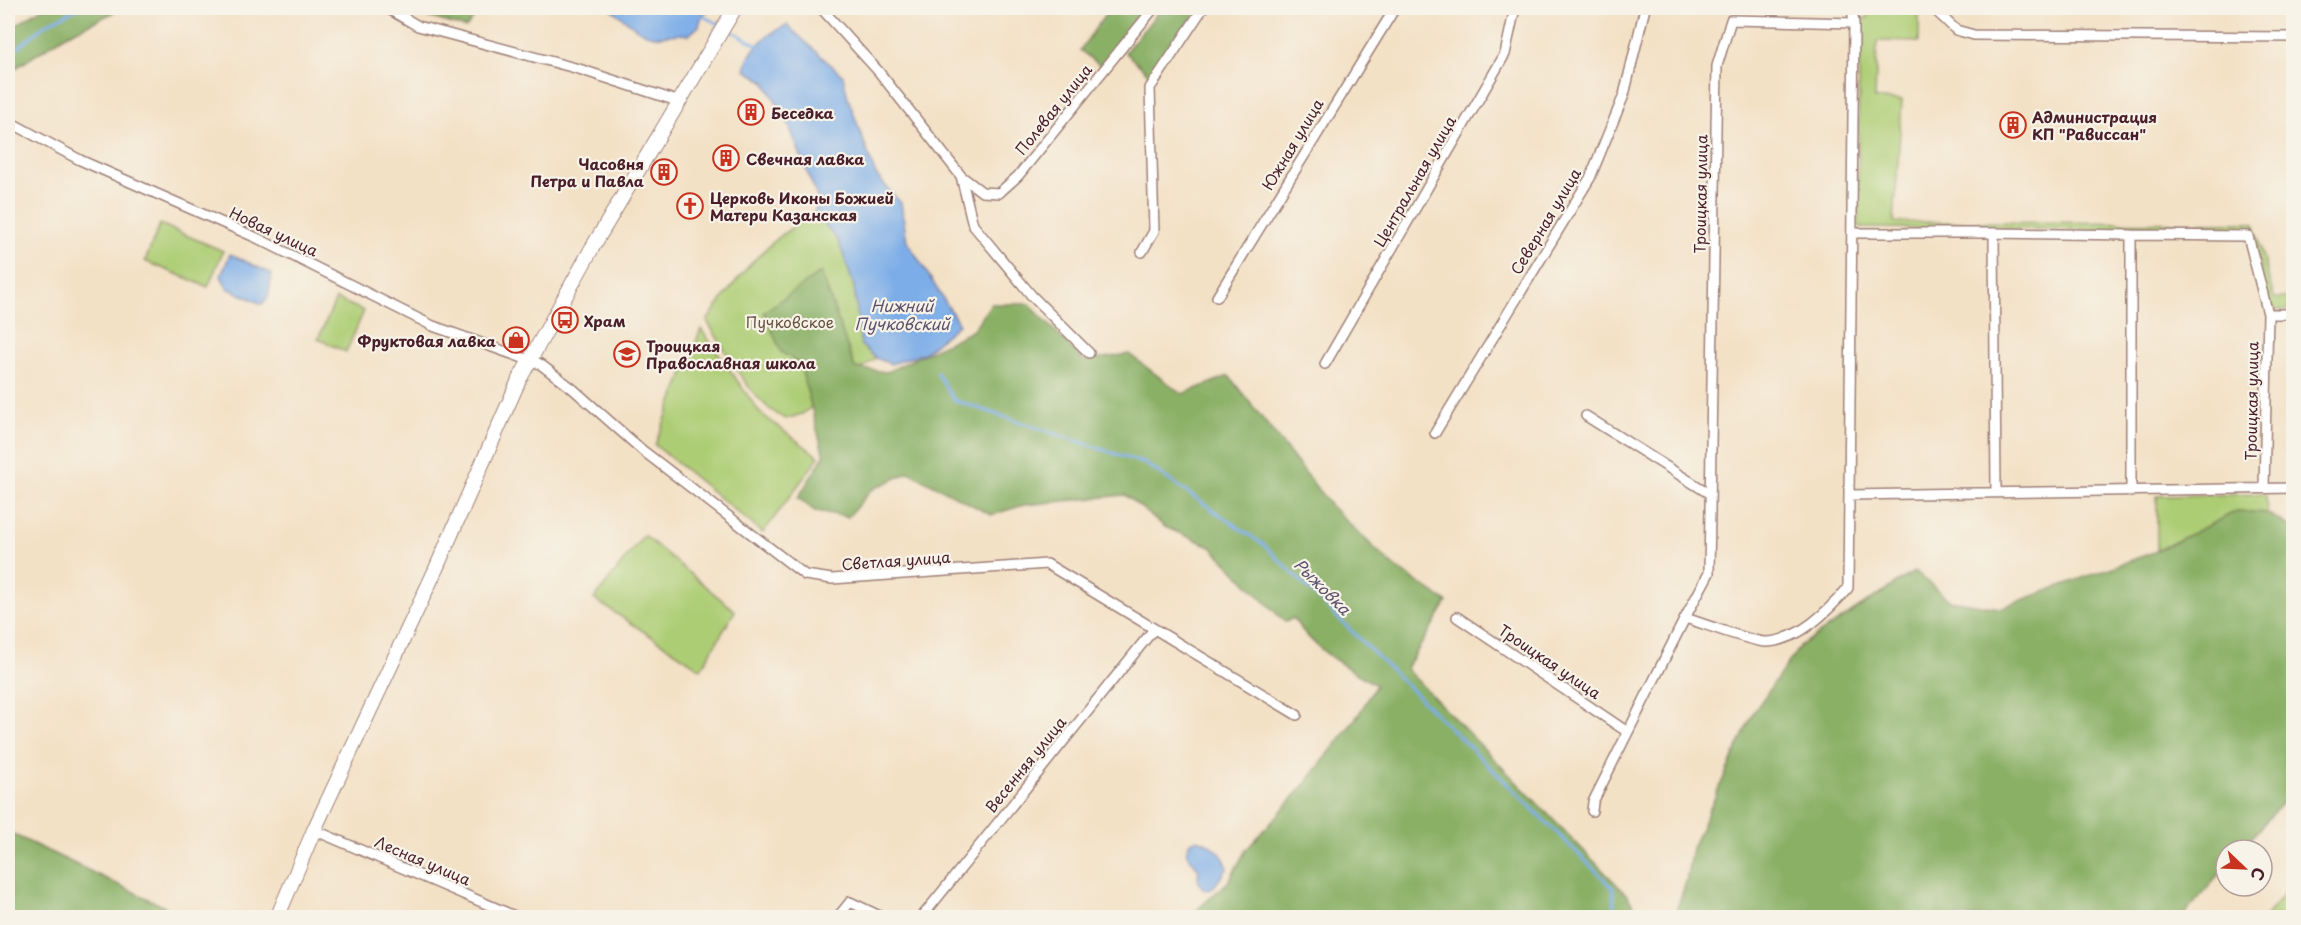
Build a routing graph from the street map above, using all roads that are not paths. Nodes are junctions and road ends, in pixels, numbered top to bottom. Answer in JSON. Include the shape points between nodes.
{"nodes":[{"id":1,"x":387,"y":8,"type":"edge"},
{"id":2,"x":735,"y":8,"type":"edge"},
{"id":3,"x":821,"y":8,"type":"edge"},
{"id":4,"x":1154,"y":8,"type":"edge"},
{"id":5,"x":1203,"y":8,"type":"edge"},
{"id":6,"x":1395,"y":8,"type":"edge"},
{"id":7,"x":1515,"y":8,"type":"edge"},
{"id":8,"x":1645,"y":8,"type":"edge"},
{"id":9,"x":1933,"y":8,"type":"edge"},
{"id":10,"x":1853,"y":9,"type":"edge"},
{"id":11,"x":1854,"y":23,"type":"junction"},
{"id":12,"x":2294,"y":37,"type":"edge"},
{"id":13,"x":677,"y":101,"type":"junction"},
{"id":14,"x":8,"y":122,"type":"edge"},
{"id":15,"x":961,"y":176,"type":"junction"},
{"id":16,"x":1854,"y":233,"type":"junction"},
{"id":17,"x":1994,"y":233,"type":"junction"},
{"id":18,"x":2131,"y":234,"type":"junction"},
{"id":19,"x":1142,"y":252,"type":"dead end"},
{"id":20,"x":1217,"y":297,"type":"dead end"},
{"id":21,"x":2268,"y":314,"type":"junction"},
{"id":22,"x":2294,"y":314,"type":"edge"},
{"id":23,"x":1089,"y":354,"type":"dead end"},
{"id":24,"x":530,"y":359,"type":"junction"},
{"id":25,"x":1325,"y":364,"type":"dead end"},
{"id":26,"x":1587,"y":416,"type":"dead end"},
{"id":27,"x":1434,"y":433,"type":"dead end"},
{"id":28,"x":2264,"y":488,"type":"junction"},
{"id":29,"x":2294,"y":488,"type":"edge"},
{"id":30,"x":1996,"y":492,"type":"junction"},
{"id":31,"x":2131,"y":492,"type":"junction"},
{"id":32,"x":1710,"y":494,"type":"junction"},
{"id":33,"x":1849,"y":495,"type":"junction"},
{"id":34,"x":1457,"y":617,"type":"dead end"},
{"id":35,"x":1685,"y":618,"type":"junction"},
{"id":36,"x":1154,"y":629,"type":"junction"},
{"id":37,"x":1297,"y":715,"type":"dead end"},
{"id":38,"x":1626,"y":731,"type":"junction"},
{"id":39,"x":1592,"y":811,"type":"dead end"},
{"id":40,"x":314,"y":830,"type":"junction"},
{"id":41,"x":277,"y":918,"type":"edge"},
{"id":42,"x":519,"y":918,"type":"edge"},
{"id":43,"x":837,"y":918,"type":"edge"},
{"id":44,"x":884,"y":918,"type":"edge"},
{"id":45,"x":921,"y":918,"type":"edge"}],
"edges":[{"from":1,"to":13,"type":"street","via":[[418,26],[579,69]]},
{"from":2,"to":13,"type":"street"},
{"from":3,"to":15,"type":"street","via":[[879,72]]},
{"from":4,"to":15,"type":"street","name":"Полевая улица","via":[[1018,176],[999,193],[982,192]]},
{"from":5,"to":19,"type":"street","via":[[1150,88],[1154,231]]},
{"from":6,"to":20,"type":"street","name":"Южная улица"},
{"from":7,"to":25,"type":"street","name":"Центральная улица","via":[[1505,54]]},
{"from":8,"to":27,"type":"street","name":"Северная улица","via":[[1624,95],[1590,178]]},
{"from":9,"to":12,"type":"street","via":[[1956,30],[1974,35]]},
{"from":10,"to":11,"type":"street"},
{"from":11,"to":16,"type":"street"},
{"from":11,"to":32,"type":"street","name":"Троицкая улица","via":[[1731,20],[1717,66]]},
{"from":13,"to":24,"type":"street"},
{"from":14,"to":24,"type":"street","name":"Новая улица","via":[[80,160],[257,238],[433,326]]},
{"from":15,"to":23,"type":"street","via":[[973,225],[1032,296]]},
{"from":16,"to":17,"type":"street","name":"Троицкая улица"},
{"from":16,"to":33,"type":"street"},
{"from":17,"to":18,"type":"street","name":"Троицкая улица"},
{"from":17,"to":30,"type":"street"},
{"from":18,"to":21,"type":"street","name":"Троицкая улица","via":[[2248,236]]},
{"from":18,"to":31,"type":"street"},
{"from":21,"to":22,"type":"street"},
{"from":21,"to":28,"type":"street","name":"Троицкая улица"},
{"from":24,"to":36,"type":"street","name":"Светлая улица","via":[[805,575],[832,579],[1047,564]]},
{"from":24,"to":40,"type":"street"},
{"from":26,"to":32,"type":"street"},
{"from":28,"to":29,"type":"street"},
{"from":28,"to":31,"type":"street"},
{"from":30,"to":31,"type":"street"},
{"from":30,"to":33,"type":"street"},
{"from":32,"to":35,"type":"street","name":"Троицкая улица","via":[[1709,573]]},
{"from":33,"to":35,"type":"street","via":[[1848,588],[1825,615],[1790,635],[1764,642]]},
{"from":34,"to":38,"type":"street","name":"Троицкая улица"},
{"from":35,"to":38,"type":"street","name":"Троицкая улица"},
{"from":36,"to":37,"type":"street","name":"Светлая улица"},
{"from":36,"to":45,"type":"street","name":"Весенняя улица"},
{"from":38,"to":39,"type":"street","name":"Троицкая улица"},
{"from":40,"to":41,"type":"street"},
{"from":40,"to":42,"type":"street","name":"Лесная улица"},
{"from":43,"to":44,"type":"street","via":[[850,902]]}]}
